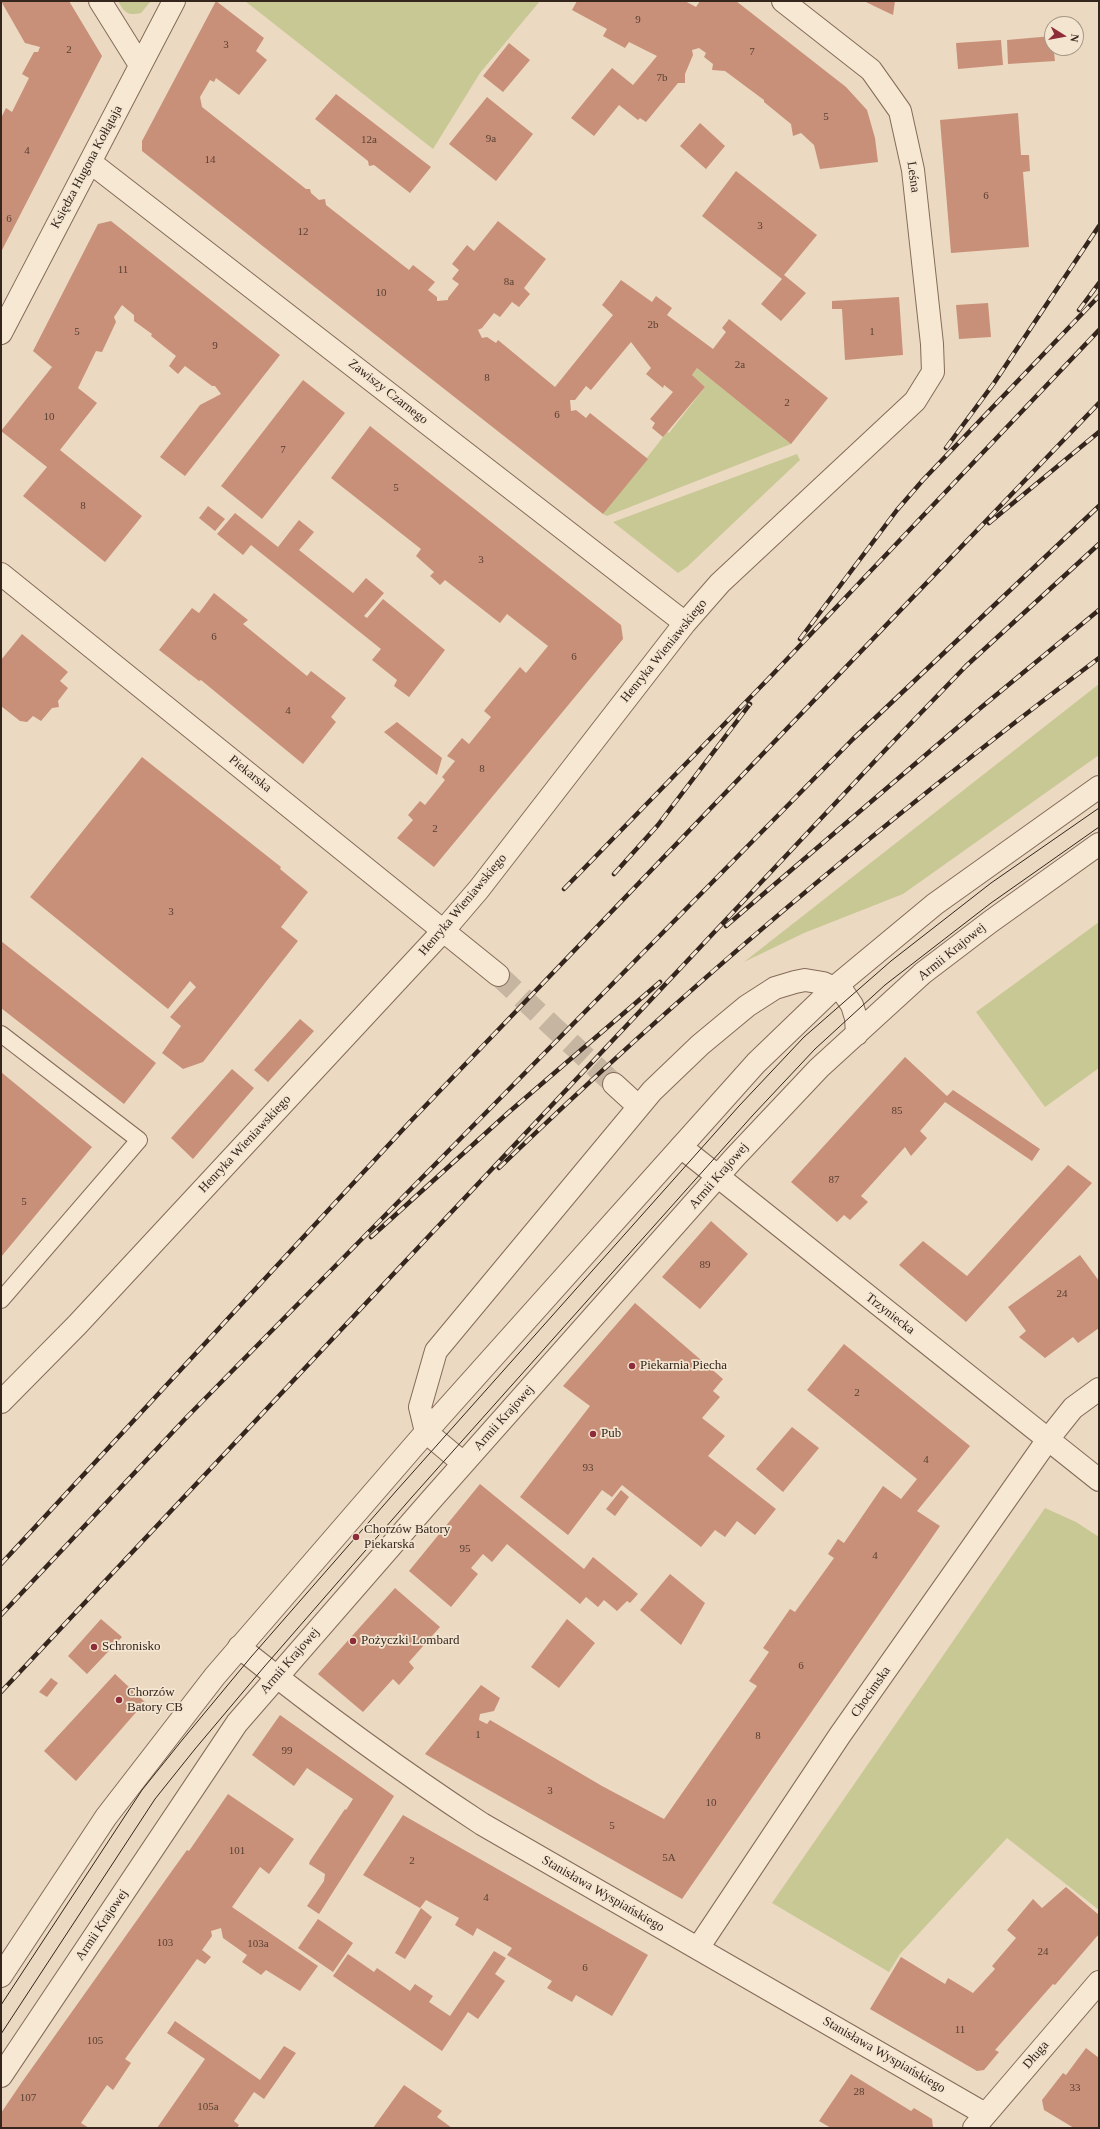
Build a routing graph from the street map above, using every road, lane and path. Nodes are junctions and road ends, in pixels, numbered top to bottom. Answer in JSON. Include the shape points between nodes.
{"nodes":[{"id":1,"x":100,"y":1,"type":"edge"},
{"id":2,"x":174,"y":1,"type":"edge"},
{"id":3,"x":782,"y":1,"type":"edge"},
{"id":4,"x":140,"y":65,"type":"junction"},
{"id":5,"x":90,"y":162,"type":"junction"},
{"id":6,"x":1,"y":333,"type":"edge"},
{"id":7,"x":914,"y":401,"type":"joint"},
{"id":8,"x":1,"y":574,"type":"edge"},
{"id":9,"x":685,"y":624,"type":"junction"},
{"id":10,"x":1099,"y":787,"type":"edge"},
{"id":11,"x":1099,"y":844,"type":"edge"},
{"id":12,"x":444,"y":930,"type":"junction"},
{"id":13,"x":498,"y":975,"type":"tunnel mouth"},
{"id":14,"x":835,"y":987,"type":"junction"},
{"id":15,"x":1,"y":1034,"type":"edge"},
{"id":16,"x":856,"y":1034,"type":"junction"},
{"id":17,"x":614,"y":1084,"type":"tunnel mouth"},
{"id":18,"x":638,"y":1106,"type":"junction"},
{"id":19,"x":681,"y":1147,"type":"junction"},
{"id":20,"x":718,"y":1178,"type":"junction"},
{"id":21,"x":1,"y":1300,"type":"edge"},
{"id":22,"x":1099,"y":1389,"type":"edge"},
{"id":23,"x":1,"y":1402,"type":"edge"},
{"id":24,"x":426,"y":1432,"type":"junction"},
{"id":25,"x":1049,"y":1438,"type":"junction"},
{"id":26,"x":463,"y":1463,"type":"junction"},
{"id":27,"x":1099,"y":1480,"type":"edge"},
{"id":28,"x":239,"y":1647,"type":"junction"},
{"id":29,"x":277,"y":1677,"type":"junction"},
{"id":30,"x":698,"y":1948,"type":"junction"},
{"id":31,"x":1,"y":1976,"type":"edge"},
{"id":32,"x":1099,"y":1982,"type":"edge"},
{"id":33,"x":1,"y":2076,"type":"edge"},
{"id":34,"x":979,"y":2121,"type":"edge"}],
"edges":[{"from":1,"to":4,"type":"street"},
{"from":2,"to":4,"type":"street","name":"Księdza Hugona Kołłątaja"},
{"from":3,"to":7,"type":"street","name":"Leśna","via":[[871,70],[900,111],[913,170],[934,372]]},
{"from":4,"to":5,"type":"street","name":"Księdza Hugona Kołłątaja"},
{"from":5,"to":6,"type":"street","name":"Księdza Hugona Kołłątaja"},
{"from":5,"to":9,"type":"street","name":"Zawiszy Czarnego"},
{"from":7,"to":9,"type":"street","name":"Henryka Wieniawskiego","via":[[720,583]]},
{"from":8,"to":12,"type":"street","name":"Piekarska"},
{"from":9,"to":12,"type":"street","name":"Henryka Wieniawskiego","via":[[479,889]]},
{"from":10,"to":14,"type":"street","via":[[935,904]]},
{"from":11,"to":16,"type":"street","name":"Armii Krajowej","via":[[948,954]]},
{"from":12,"to":13,"type":"street","name":"Piekarska"},
{"from":12,"to":23,"type":"street","name":"Henryka Wieniawskiego","via":[[77,1325]]},
{"from":14,"to":16,"type":"street","via":[[843,992],[852,1005],[856,1018]]},
{"from":14,"to":18,"type":"street","via":[[805,980],[775,988],[747,1006],[700,1045]]},
{"from":14,"to":19,"type":"street","via":[[756,1063]]},
{"from":15,"to":21,"type":"lane","via":[[139,1140]]},
{"from":16,"to":20,"type":"street","name":"Armii Krajowej","via":[[779,1109]]},
{"from":17,"to":18,"type":"street"},
{"from":18,"to":24,"type":"street","via":[[436,1351],[420,1407]]},
{"from":19,"to":20,"type":"street","name":"Trzyniecka"},
{"from":19,"to":24,"type":"street"},
{"from":20,"to":25,"type":"street","name":"Trzyniecka"},
{"from":20,"to":26,"type":"street","name":"Armii Krajowej"},
{"from":22,"to":25,"type":"street","name":"Chocimska","via":[[1073,1408]]},
{"from":24,"to":26,"type":"street"},
{"from":24,"to":28,"type":"street"},
{"from":25,"to":27,"type":"street","name":"Trzyniecka"},
{"from":25,"to":30,"type":"street","name":"Chocimska","via":[[840,1735]]},
{"from":26,"to":29,"type":"street","name":"Armii Krajowej"},
{"from":28,"to":29,"type":"street","name":"Stanisława Wyspiańskiego"},
{"from":28,"to":31,"type":"street","via":[[110,1811]]},
{"from":29,"to":30,"type":"street","name":"Stanisława Wyspiańskiego","via":[[410,1777],[482,1824]]},
{"from":29,"to":33,"type":"street","name":"Armii Krajowej","via":[[237,1723]]},
{"from":30,"to":34,"type":"street","name":"Stanisława Wyspiańskiego"},
{"from":32,"to":34,"type":"street","name":"Długa"}]}
